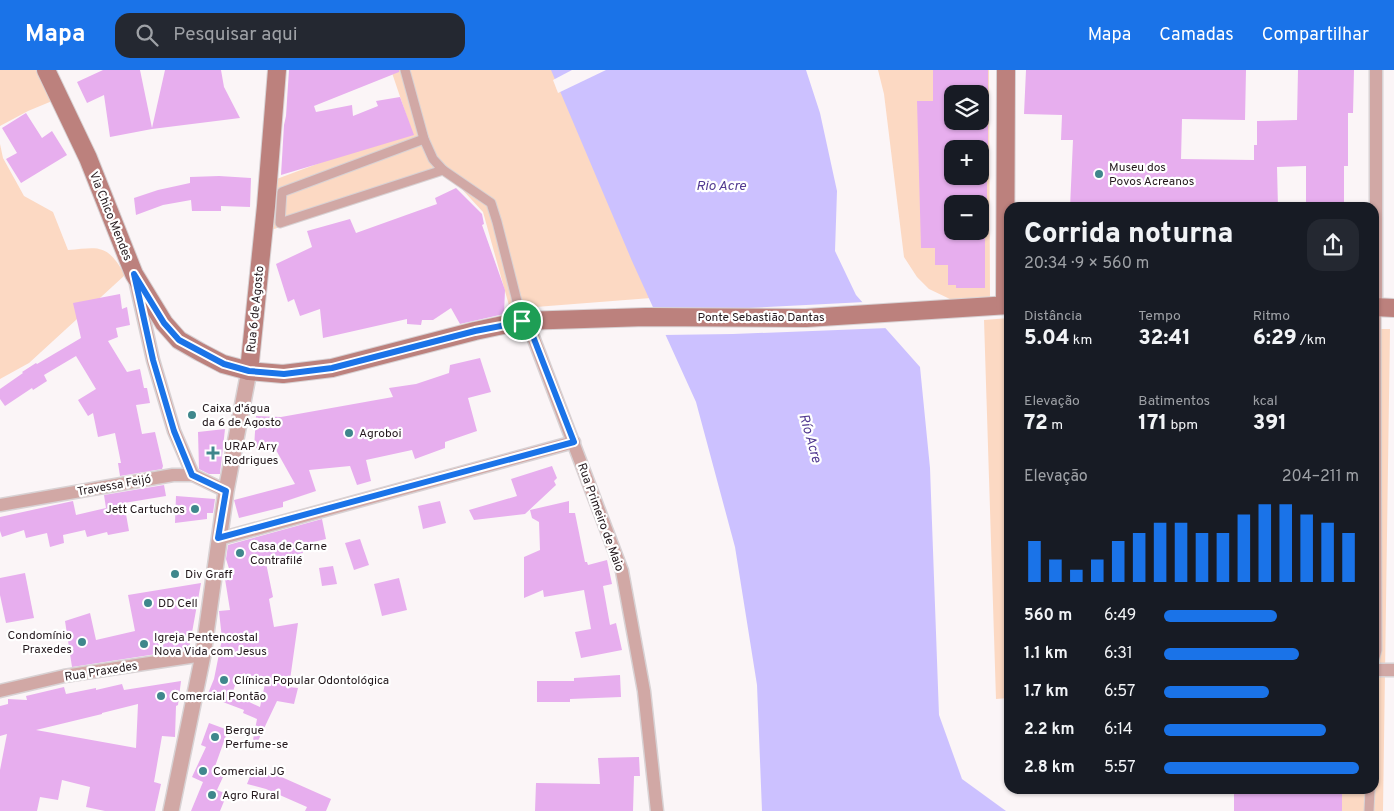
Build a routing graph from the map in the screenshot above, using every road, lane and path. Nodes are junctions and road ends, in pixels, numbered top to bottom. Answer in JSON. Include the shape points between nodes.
{"nodes":[{"id":1,"x":46,"y":70,"type":"edge"},
{"id":2,"x":277,"y":70,"type":"edge"},
{"id":3,"x":405,"y":70,"type":"edge"},
{"id":4,"x":1006,"y":70,"type":"edge"},
{"id":5,"x":1376,"y":70,"type":"edge"},
{"id":6,"x":424,"y":139,"type":"junction"},
{"id":7,"x":444,"y":170,"type":"junction"},
{"id":8,"x":1007,"y":202,"type":"edge"},
{"id":9,"x":1375,"y":202,"type":"edge"},
{"id":10,"x":134,"y":274,"type":"junction"},
{"id":11,"x":1004,"y":307,"type":"edge"},
{"id":12,"x":1379,"y":307,"type":"edge"},
{"id":13,"x":1394,"y":308,"type":"edge"},
{"id":14,"x":528,"y":321,"type":"junction"},
{"id":15,"x":249,"y":371,"type":"junction"},
{"id":16,"x":574,"y":442,"type":"junction"},
{"id":17,"x":192,"y":475,"type":"junction"},
{"id":18,"x":226,"y":491,"type":"junction"},
{"id":19,"x":0,"y":505,"type":"edge"},
{"id":20,"x":218,"y":538,"type":"junction"},
{"id":21,"x":203,"y":655,"type":"junction"},
{"id":22,"x":1379,"y":670,"type":"edge"},
{"id":23,"x":1394,"y":670,"type":"edge"},
{"id":24,"x":0,"y":691,"type":"edge"},
{"id":25,"x":1370,"y":794,"type":"edge"},
{"id":26,"x":171,"y":811,"type":"edge"},
{"id":27,"x":657,"y":811,"type":"edge"},
{"id":28,"x":1369,"y":811,"type":"edge"}],
"edges":[{"from":1,"to":10,"type":"main road","name":"Via Chico Mendes","via":[[88,158]]},
{"from":2,"to":15,"type":"main road","name":"Rua 6 de Agosto"},
{"from":3,"to":6,"type":"street","name":"Rua Primeiro de Maio"},
{"from":4,"to":8,"type":"main road"},
{"from":5,"to":9,"type":"street"},
{"from":6,"to":7,"type":"street","name":"Rua Primeiro de Maio","via":[[433,159]]},
{"from":6,"to":7,"type":"street","via":[[282,192],[280,222]]},
{"from":7,"to":14,"type":"street","name":"Rua Primeiro de Maio","via":[[491,203]]},
{"from":10,"to":15,"type":"main road","name":"Via Chico Mendes","via":[[164,323],[179,340],[224,364]]},
{"from":10,"to":17,"type":"street","via":[[153,360],[174,431]]},
{"from":11,"to":14,"type":"main road","name":"Ponte Sebastião Dantas","via":[[806,318],[646,317]]},
{"from":12,"to":13,"type":"main road"},
{"from":14,"to":15,"type":"main road","name":"Via Chico Mendes","via":[[475,331],[332,368],[284,374]]},
{"from":14,"to":16,"type":"street","name":"Rua Primeiro de Maio"},
{"from":15,"to":18,"type":"street","name":"Rua 6 de Agosto"},
{"from":16,"to":20,"type":"street"},
{"from":16,"to":27,"type":"street","name":"Rua Primeiro de Maio","via":[[622,571],[644,691]]},
{"from":17,"to":18,"type":"street","name":"Travessa Feijó"},
{"from":17,"to":19,"type":"street","name":"Travessa Feijó"},
{"from":18,"to":20,"type":"street","name":"Rua 6 de Agosto"},
{"from":20,"to":21,"type":"street","name":"Rua 6 de Agosto"},
{"from":21,"to":24,"type":"street","name":"Rua Praxedes","via":[[64,676]]},
{"from":21,"to":26,"type":"street","name":"Rua 6 de Agosto"},
{"from":22,"to":23,"type":"street"},
{"from":25,"to":28,"type":"street"}]}
